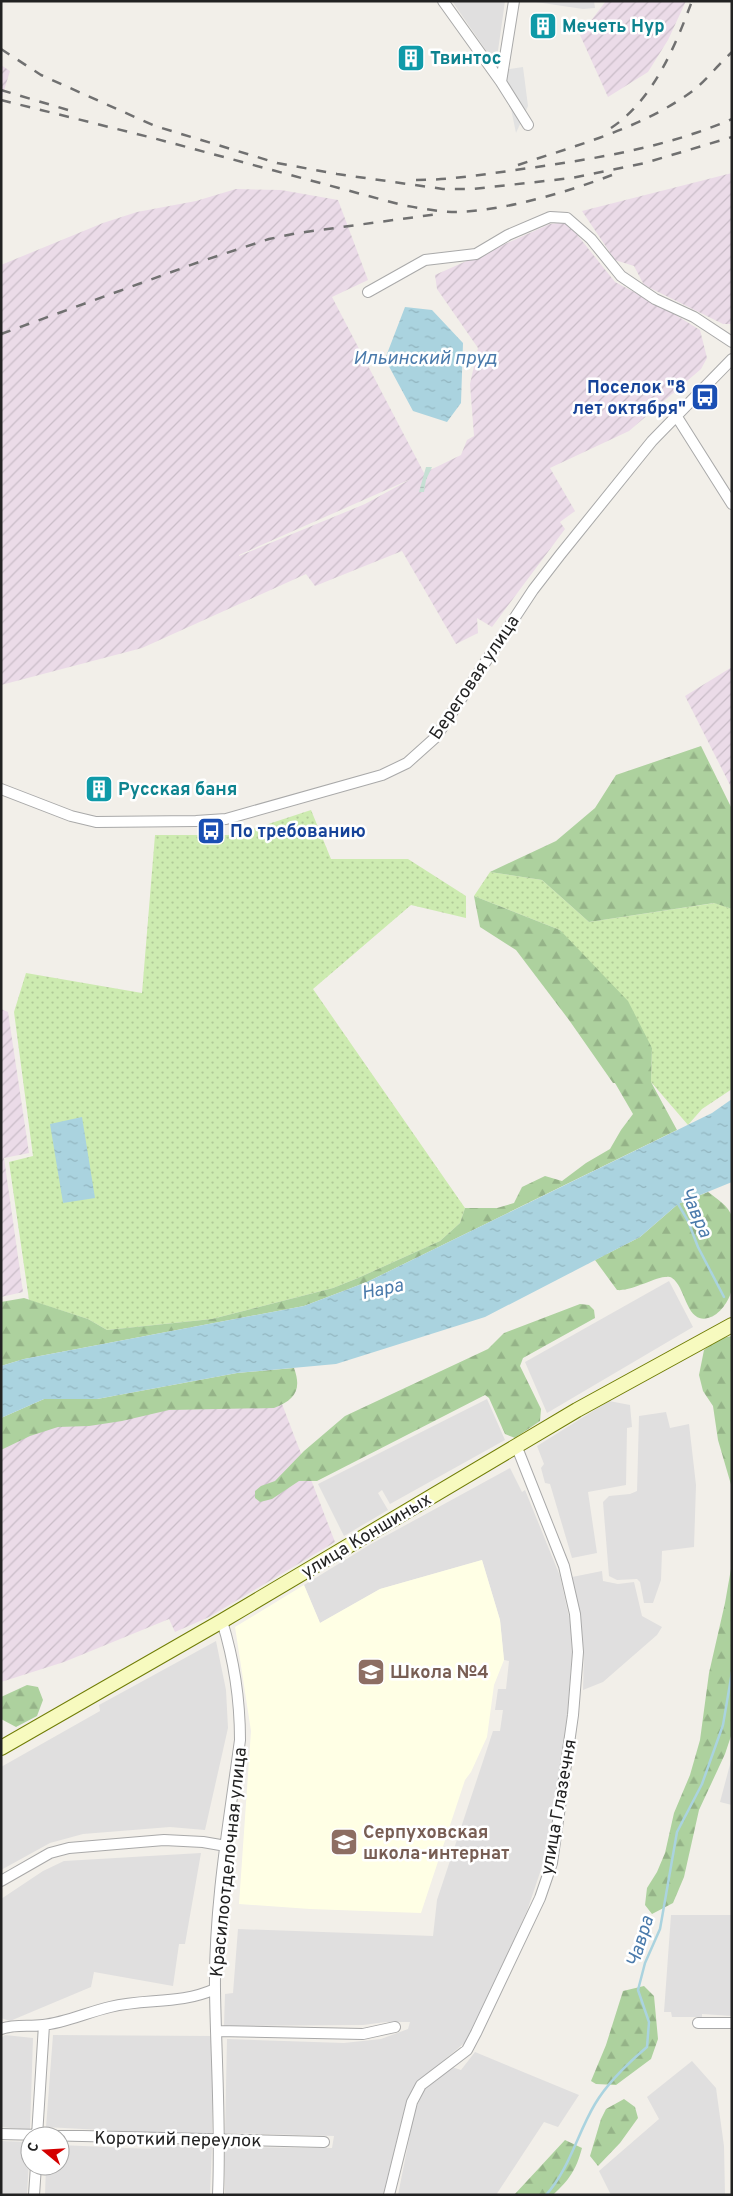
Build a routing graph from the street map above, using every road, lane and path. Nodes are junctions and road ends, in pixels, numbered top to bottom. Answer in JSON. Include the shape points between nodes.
{"nodes":[{"id":1,"x":443,"y":1,"type":"edge"},
{"id":2,"x":514,"y":1,"type":"edge"},
{"id":3,"x":502,"y":82,"type":"junction"},
{"id":4,"x":528,"y":125,"type":"dead end"},
{"id":5,"x":368,"y":292,"type":"dead end"},
{"id":6,"x":732,"y":342,"type":"edge"},
{"id":7,"x":732,"y":359,"type":"edge"},
{"id":8,"x":677,"y":417,"type":"junction"},
{"id":9,"x":732,"y":504,"type":"edge"},
{"id":10,"x":1,"y":789,"type":"edge"},
{"id":11,"x":732,"y":1324,"type":"edge"},
{"id":12,"x":516,"y":1445,"type":"junction"},
{"id":13,"x":222,"y":1621,"type":"junction"},
{"id":14,"x":1,"y":1748,"type":"edge"},
{"id":15,"x":226,"y":1846,"type":"junction"},
{"id":16,"x":1,"y":1881,"type":"edge"},
{"id":17,"x":215,"y":1989,"type":"junction"},
{"id":18,"x":698,"y":2022,"type":"dead end"},
{"id":19,"x":732,"y":2023,"type":"edge"},
{"id":20,"x":44,"y":2025,"type":"junction"},
{"id":21,"x":395,"y":2027,"type":"dead end"},
{"id":22,"x":1,"y":2029,"type":"edge"},
{"id":23,"x":217,"y":2031,"type":"junction"},
{"id":24,"x":38,"y":2126,"type":"edge"},
{"id":25,"x":1,"y":2134,"type":"edge"},
{"id":26,"x":20,"y":2135,"type":"edge"},
{"id":27,"x":70,"y":2137,"type":"edge"},
{"id":28,"x":220,"y":2140,"type":"junction"},
{"id":29,"x":324,"y":2142,"type":"dead end"},
{"id":30,"x":35,"y":2176,"type":"edge"},
{"id":31,"x":34,"y":2195,"type":"edge"},
{"id":32,"x":218,"y":2195,"type":"edge"},
{"id":33,"x":389,"y":2195,"type":"edge"}],
"edges":[{"from":1,"to":3,"type":"street"},
{"from":2,"to":3,"type":"street"},
{"from":3,"to":4,"type":"street"},
{"from":5,"to":6,"type":"street","via":[[425,260],[476,254],[508,235],[550,217],[567,218],[591,239],[621,276],[654,299],[694,317]]},
{"from":7,"to":8,"type":"street","name":"Береговая улица"},
{"from":8,"to":9,"type":"street"},
{"from":8,"to":10,"type":"street","name":"Береговая улица","via":[[652,441],[560,554],[436,737],[408,762],[382,775],[226,819],[196,821],[96,822],[71,816]]},
{"from":11,"to":12,"type":"main road","name":"улица Коншиных"},
{"from":12,"to":13,"type":"main road","name":"улица Коншиных"},
{"from":12,"to":33,"type":"street","name":"улица Глазечня","via":[[564,1566],[576,1623],[578,1652],[573,1715],[552,1863],[536,1906],[467,2050],[421,2085],[412,2102]]},
{"from":13,"to":14,"type":"main road","name":"улица Коншиных"},
{"from":13,"to":15,"type":"street","name":"Красилоотделочная улица","via":[[231,1652],[240,1711],[240,1740]]},
{"from":15,"to":16,"type":"street","via":[[164,1840],[69,1848],[50,1853]]},
{"from":15,"to":17,"type":"street","name":"Красилоотделочная улица"},
{"from":17,"to":20,"type":"street","via":[[183,2000],[111,2006]]},
{"from":17,"to":23,"type":"street","name":"Красилоотделочная улица"},
{"from":18,"to":19,"type":"street"},
{"from":20,"to":22,"type":"street"},
{"from":20,"to":24,"type":"street"},
{"from":21,"to":23,"type":"street","via":[[363,2034]]},
{"from":23,"to":28,"type":"street","name":"Красилоотделочная улица"},
{"from":25,"to":26,"type":"street","name":"Короткий переулок"},
{"from":27,"to":28,"type":"street","name":"Короткий переулок"},
{"from":28,"to":29,"type":"street","name":"Короткий переулок"},
{"from":28,"to":32,"type":"street","name":"Красилоотделочная улица"},
{"from":30,"to":31,"type":"street"}]}
